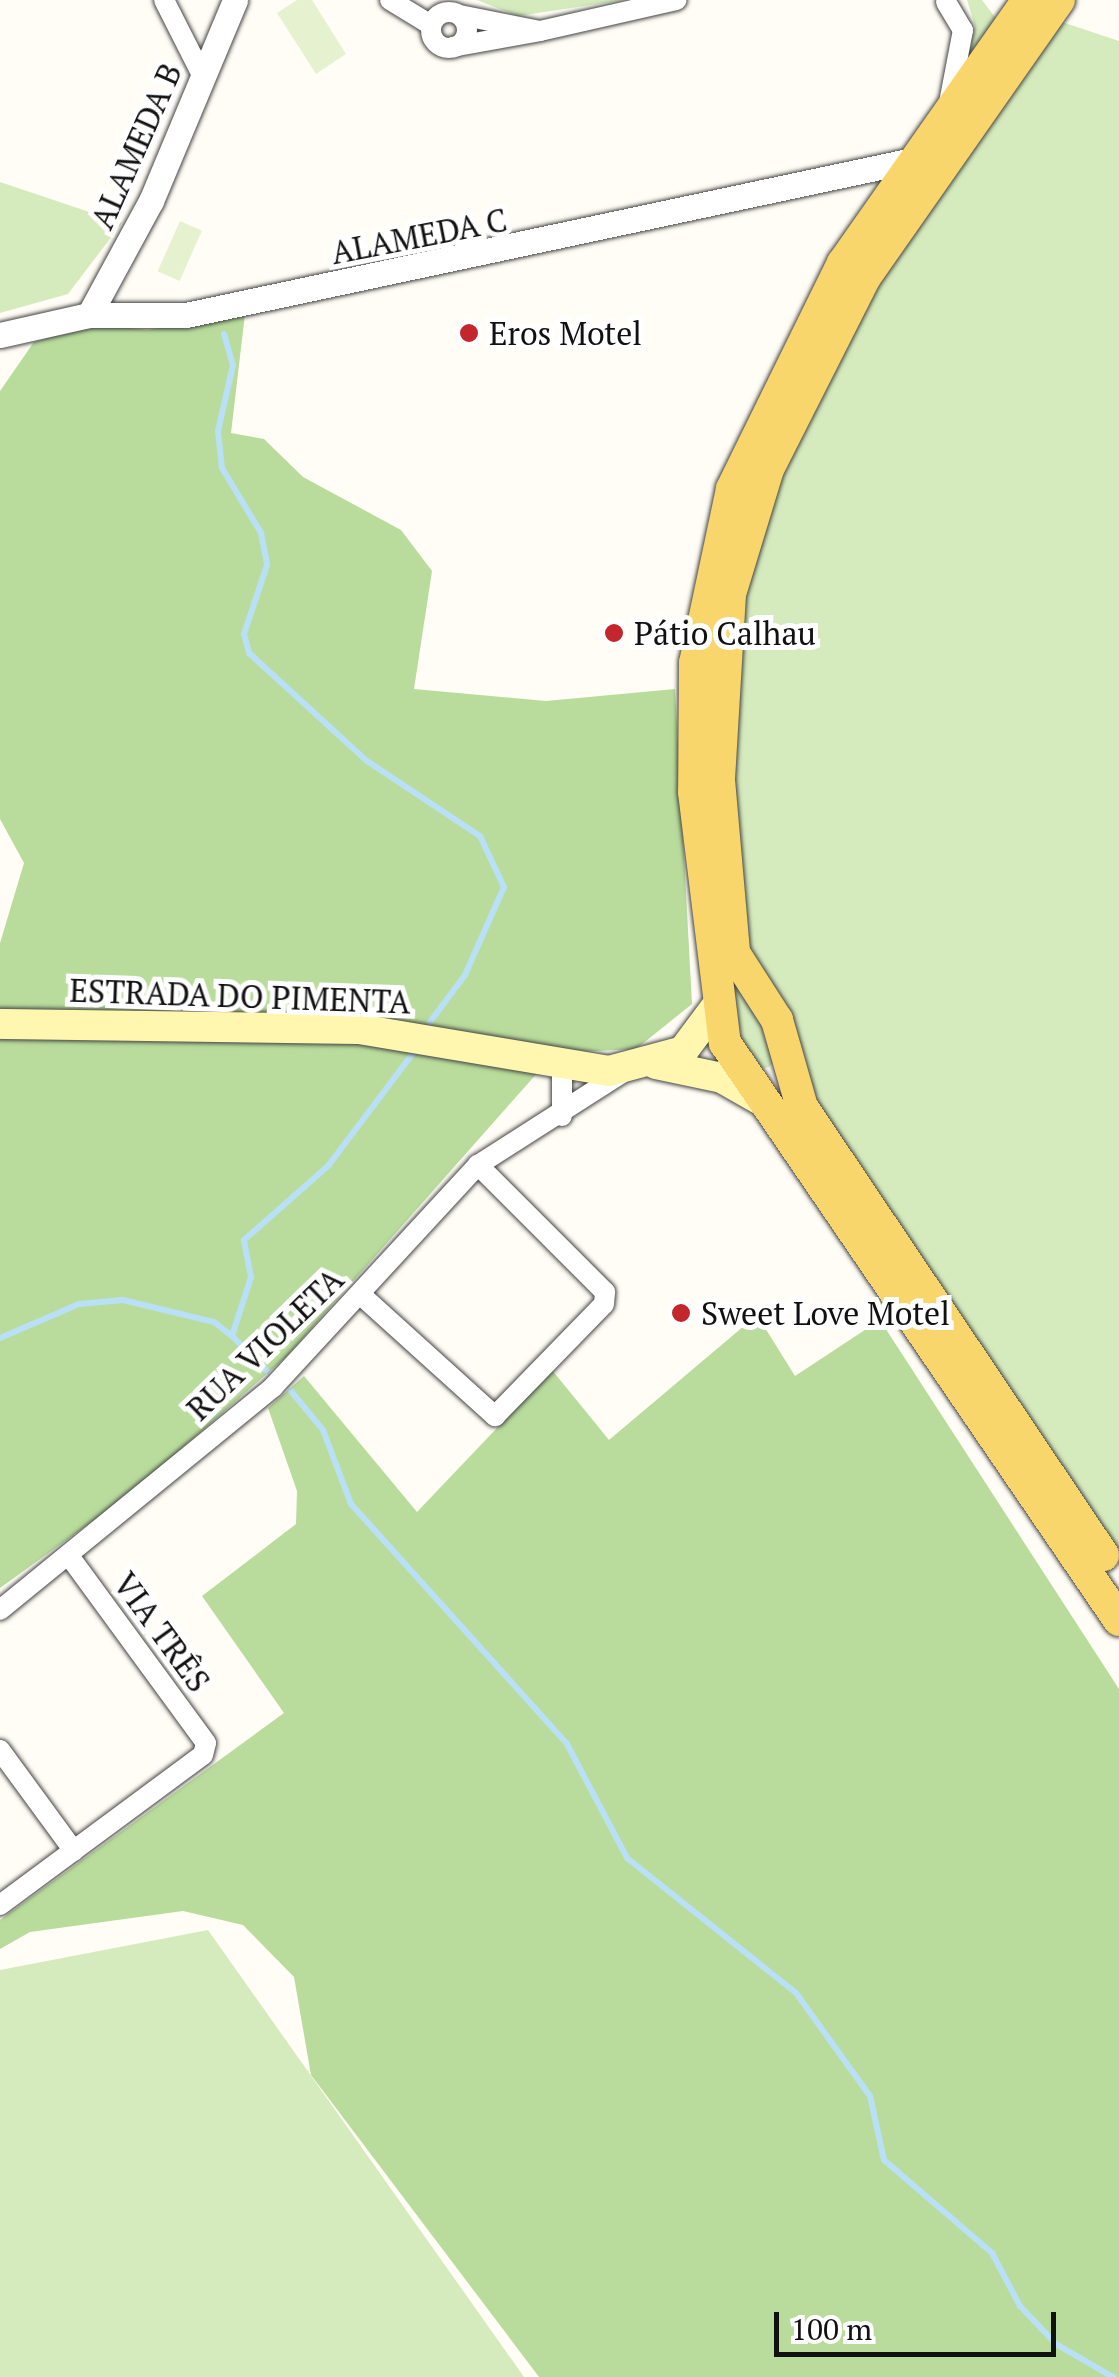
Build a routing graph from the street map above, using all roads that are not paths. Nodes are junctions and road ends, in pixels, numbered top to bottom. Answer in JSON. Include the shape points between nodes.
{"nodes":[{"id":1,"x":164,"y":0,"type":"edge"},
{"id":2,"x":235,"y":0,"type":"edge"},
{"id":3,"x":390,"y":0,"type":"edge"},
{"id":4,"x":1058,"y":0,"type":"edge"},
{"id":5,"x":670,"y":1,"type":"edge"},
{"id":6,"x":946,"y":2,"type":"edge"},
{"id":7,"x":1020,"y":2,"type":"edge"},
{"id":8,"x":460,"y":15,"type":"junction"},
{"id":9,"x":432,"y":25,"type":"junction"},
{"id":10,"x":540,"y":31,"type":"junction"},
{"id":11,"x":452,"y":48,"type":"junction"},
{"id":12,"x":203,"y":77,"type":"junction"},
{"id":13,"x":948,"y":112,"type":"junction"},
{"id":14,"x":913,"y":160,"type":"junction"},
{"id":15,"x":849,"y":179,"type":"junction"},
{"id":16,"x":881,"y":204,"type":"junction"},
{"id":17,"x":89,"y":315,"type":"junction"},
{"id":18,"x":0,"y":335,"type":"edge"},
{"id":19,"x":714,"y":1008,"type":"junction"},
{"id":20,"x":0,"y":1024,"type":"edge"},
{"id":21,"x":788,"y":1054,"type":"junction"},
{"id":22,"x":562,"y":1066,"type":"junction"},
{"id":23,"x":641,"y":1067,"type":"junction"},
{"id":24,"x":740,"y":1070,"type":"junction"},
{"id":25,"x":769,"y":1105,"type":"junction"},
{"id":26,"x":562,"y":1116,"type":"junction"},
{"id":27,"x":478,"y":1165,"type":"junction"},
{"id":28,"x":362,"y":1295,"type":"junction"},
{"id":29,"x":70,"y":1557,"type":"junction"},
{"id":30,"x":1119,"y":1578,"type":"edge"},
{"id":31,"x":0,"y":1610,"type":"edge"},
{"id":32,"x":1119,"y":1620,"type":"edge"},
{"id":33,"x":0,"y":1750,"type":"edge"},
{"id":34,"x":74,"y":1852,"type":"junction"},
{"id":35,"x":0,"y":1905,"type":"edge"}],
"edges":[{"from":1,"to":12,"type":"street"},
{"from":2,"to":12,"type":"street","name":"ALAMEDA B"},
{"from":3,"to":9,"type":"street"},
{"from":4,"to":21,"type":"main road","via":[[865,277],[768,469],[741,545],[718,708],[725,896],[734,953],[777,1020]]},
{"from":5,"to":10,"type":"street"},
{"from":6,"to":13,"type":"street","via":[[963,30]]},
{"from":7,"to":13,"type":"main road"},
{"from":8,"to":9,"type":"street","via":[[443,13]]},
{"from":8,"to":10,"type":"street"},
{"from":8,"to":11,"type":"street","via":[[466,37]]},
{"from":9,"to":11,"type":"street","via":[[436,42]]},
{"from":10,"to":11,"type":"street"},
{"from":12,"to":17,"type":"street","name":"ALAMEDA B"},
{"from":13,"to":14,"type":"main road"},
{"from":14,"to":15,"type":"street","name":"ALAMEDA C"},
{"from":14,"to":16,"type":"main road"},
{"from":15,"to":16,"type":"street","via":[[872,182]]},
{"from":15,"to":17,"type":"street","name":"ALAMEDA C","via":[[186,315]]},
{"from":16,"to":19,"type":"main road","via":[[754,438],[706,582],[692,716]]},
{"from":17,"to":18,"type":"street","name":"ALAMEDA C"},
{"from":19,"to":23,"type":"main road","via":[[690,1045]]},
{"from":19,"to":24,"type":"main road"},
{"from":20,"to":22,"type":"main road","name":"ESTRADA DO PIMENTA","via":[[359,1029]]},
{"from":21,"to":24,"type":"main road","via":[[770,1080]]},
{"from":21,"to":30,"type":"main road","via":[[802,1107]]},
{"from":22,"to":23,"type":"main road","name":"ESTRADA DO PIMENTA"},
{"from":22,"to":26,"type":"street"},
{"from":23,"to":25,"type":"main road","name":"ESTRADA DO PIMENTA","via":[[722,1078]]},
{"from":23,"to":26,"type":"street","name":"RUA VIOLETA"},
{"from":24,"to":25,"type":"main road"},
{"from":25,"to":32,"type":"main road"},
{"from":26,"to":27,"type":"street","name":"RUA VIOLETA"},
{"from":27,"to":28,"type":"street","name":"RUA VIOLETA"},
{"from":27,"to":28,"type":"street","via":[[605,1292],[604,1304],[495,1416]]},
{"from":28,"to":29,"type":"street","name":"RUA VIOLETA","via":[[273,1387]]},
{"from":29,"to":31,"type":"street","name":"RUA VIOLETA"},
{"from":29,"to":34,"type":"street","name":"VIA TRÊS","via":[[206,1743]]},
{"from":33,"to":34,"type":"street"},
{"from":34,"to":35,"type":"street"}]}
